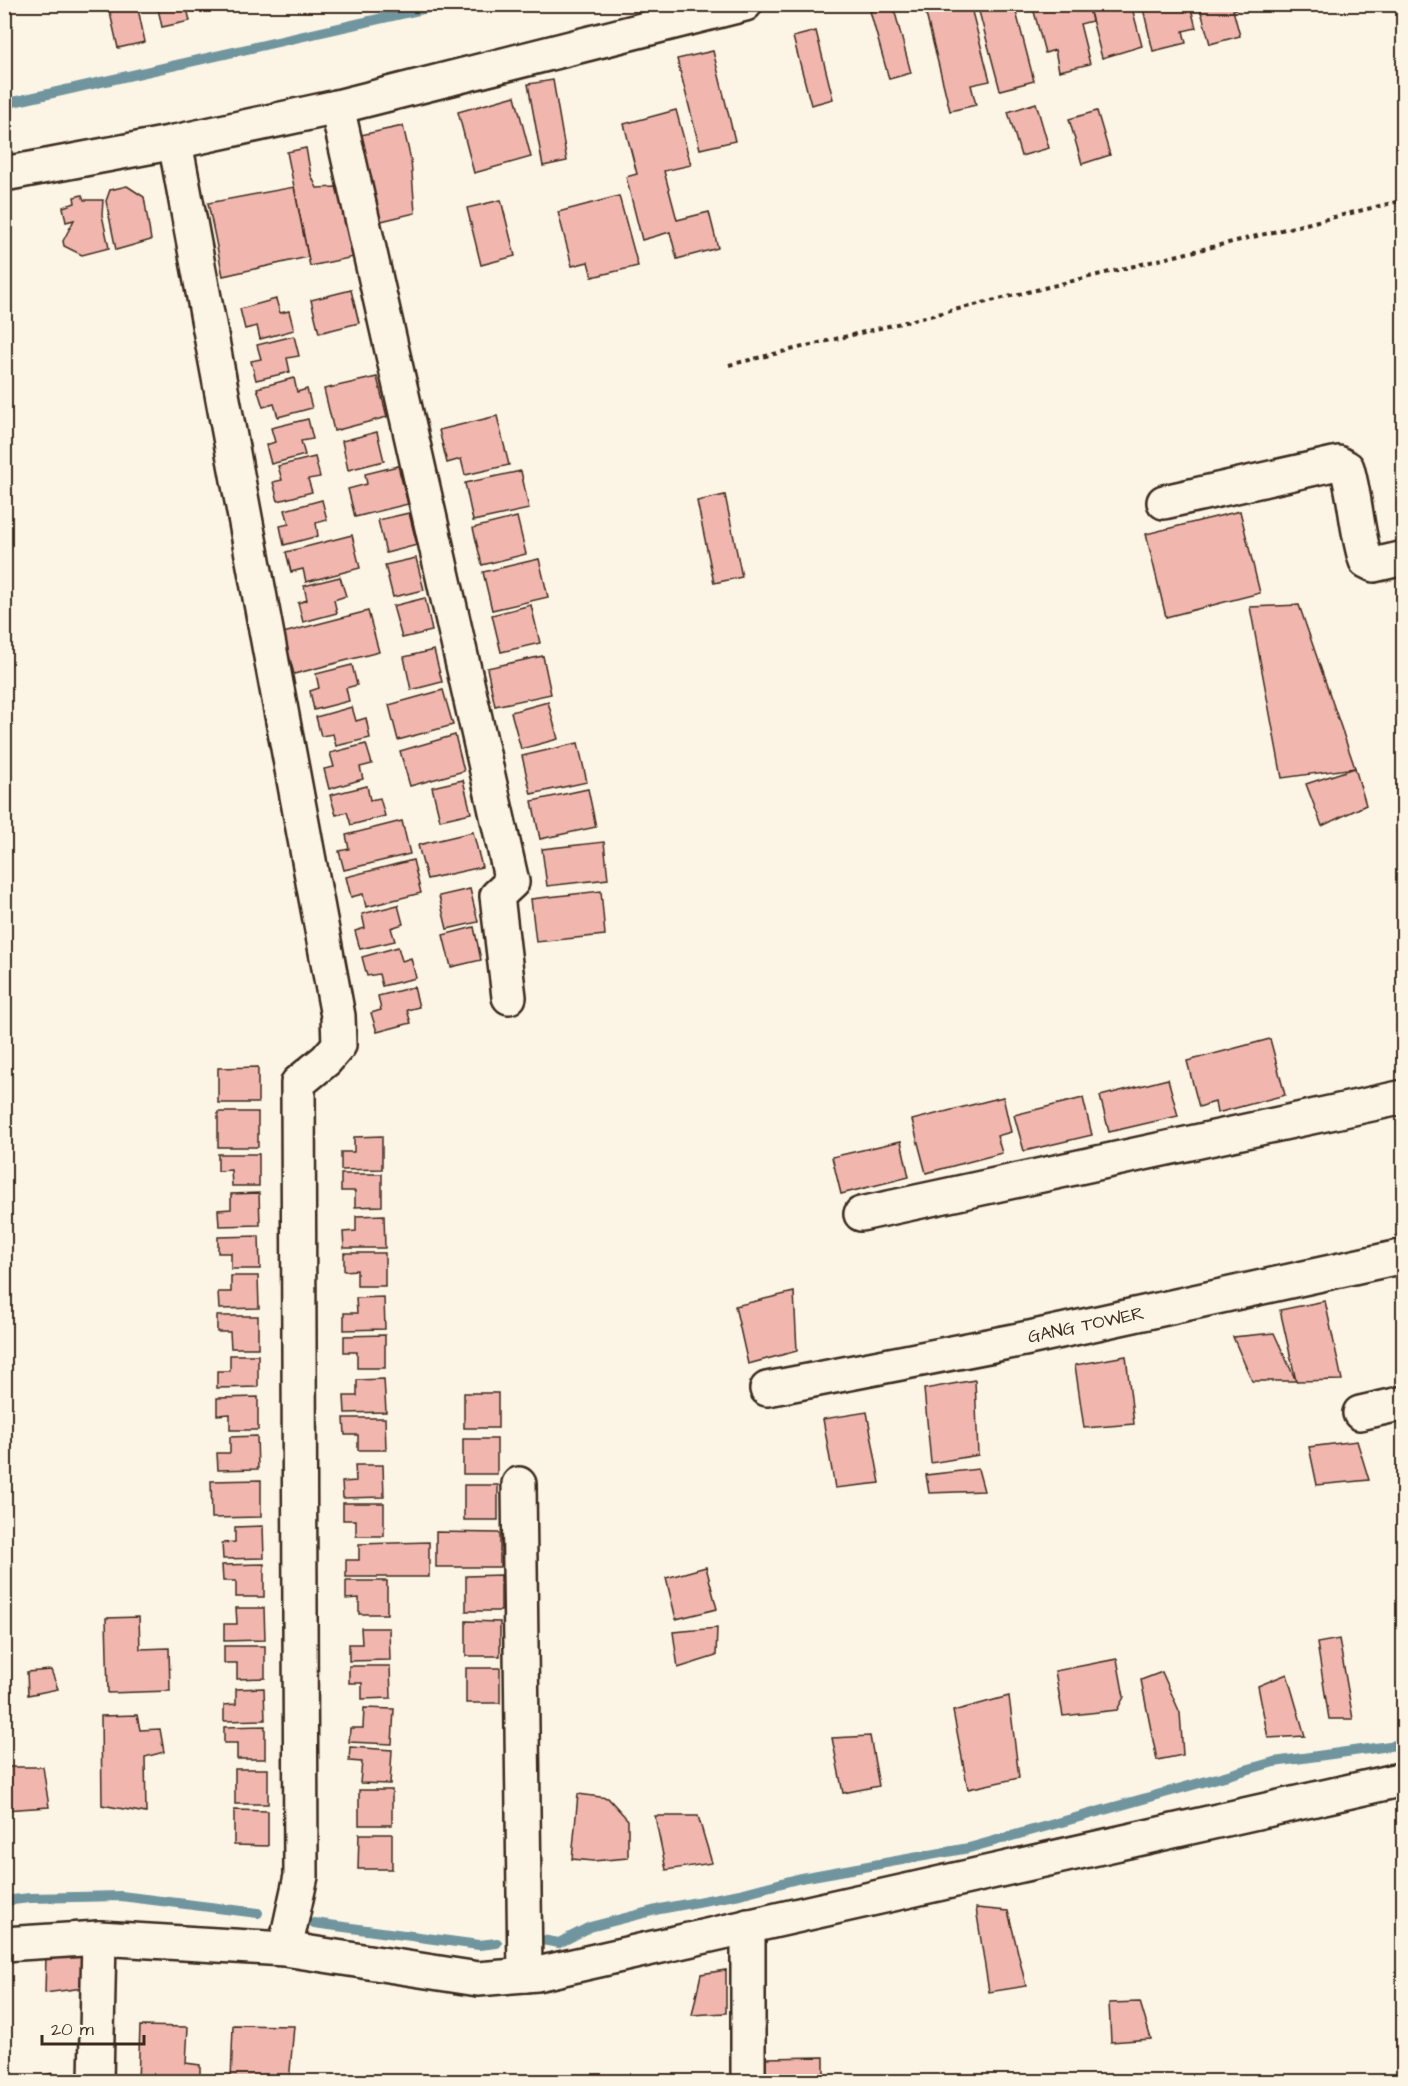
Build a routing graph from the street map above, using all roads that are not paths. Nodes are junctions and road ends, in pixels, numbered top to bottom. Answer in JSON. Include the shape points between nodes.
{"nodes":[{"id":1,"x":745,"y":4,"type":"edge"},
{"id":2,"x":337,"y":107,"type":"junction"},
{"id":3,"x":175,"y":142,"type":"junction"},
{"id":4,"x":4,"y":174,"type":"edge"},
{"id":5,"x":1164,"y":502,"type":"dead end"},
{"id":6,"x":1404,"y":558,"type":"edge"},
{"id":7,"x":509,"y":997,"type":"dead end"},
{"id":8,"x":1404,"y":1097,"type":"edge"},
{"id":9,"x":861,"y":1214,"type":"dead end"},
{"id":10,"x":1404,"y":1256,"type":"edge"},
{"id":11,"x":767,"y":1389,"type":"dead end"},
{"id":12,"x":1404,"y":1403,"type":"edge"},
{"id":13,"x":1360,"y":1413,"type":"dead end"},
{"id":14,"x":519,"y":1484,"type":"dead end"},
{"id":15,"x":1404,"y":1779,"type":"edge"},
{"id":16,"x":748,"y":1926,"type":"junction"},
{"id":17,"x":99,"y":1938,"type":"junction"},
{"id":18,"x":4,"y":1944,"type":"edge"},
{"id":19,"x":285,"y":1949,"type":"junction"},
{"id":20,"x":525,"y":1974,"type":"junction"},
{"id":21,"x":96,"y":2082,"type":"edge"},
{"id":22,"x":748,"y":2082,"type":"edge"}],
"edges":[{"from":1,"to":2,"type":"street"},
{"from":2,"to":3,"type":"street"},
{"from":2,"to":7,"type":"street","via":[[512,882],[497,896]]},
{"from":3,"to":4,"type":"street"},
{"from":3,"to":19,"type":"street","via":[[338,1016],[339,1045],[298,1083],[301,1876]]},
{"from":5,"to":6,"type":"street","via":[[1338,463],[1347,468],[1352,483],[1359,540],[1366,561],[1374,565]]},
{"from":8,"to":9,"type":"street"},
{"from":10,"to":11,"type":"street","name":"GANG TOWER","via":[[1029,1338]]},
{"from":12,"to":13,"type":"street"},
{"from":14,"to":20,"type":"street"},
{"from":15,"to":16,"type":"street"},
{"from":16,"to":20,"type":"street"},
{"from":16,"to":22,"type":"street"},
{"from":17,"to":18,"type":"street"},
{"from":17,"to":19,"type":"street"},
{"from":17,"to":21,"type":"street"},
{"from":19,"to":20,"type":"street","via":[[478,1979]]}]}
